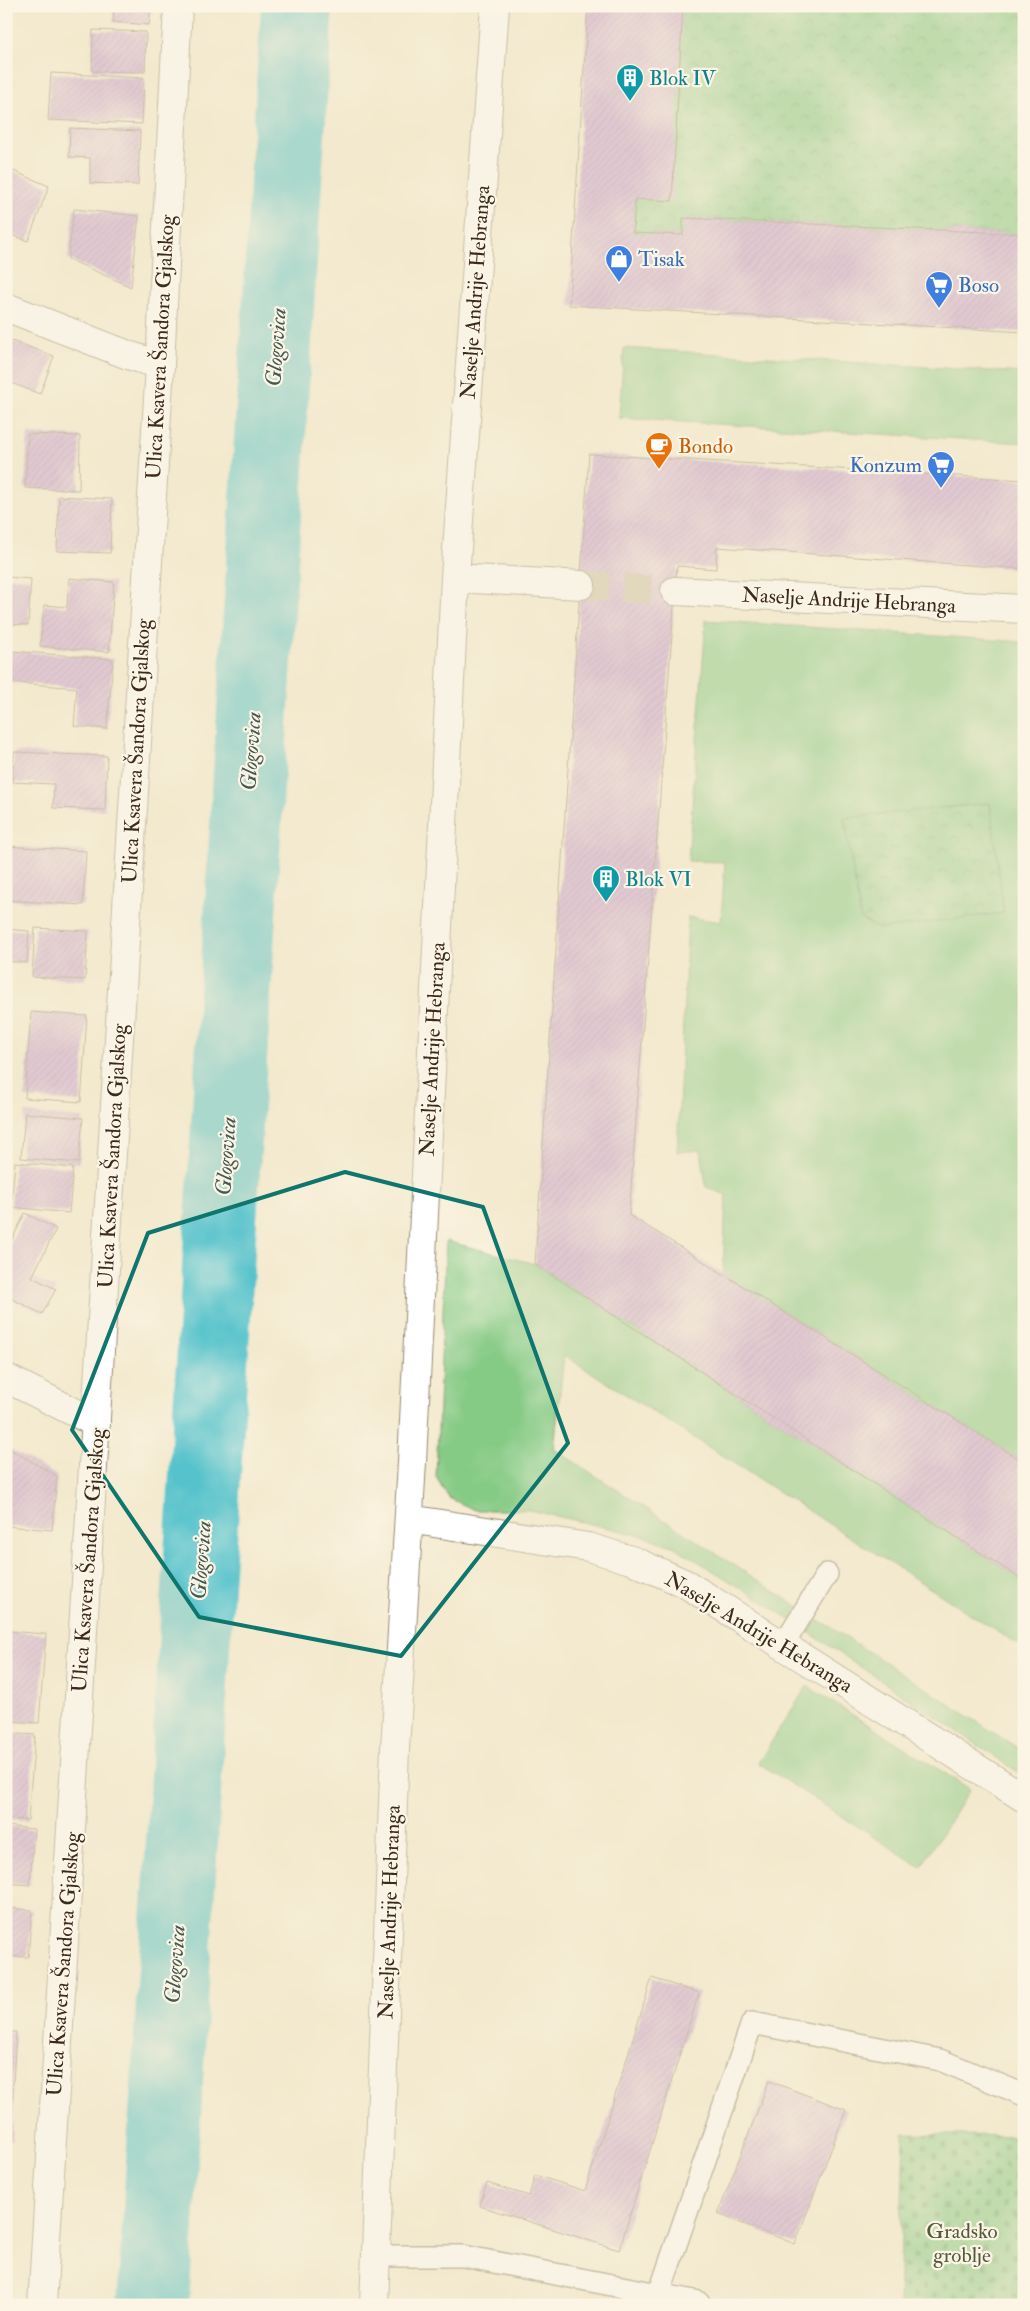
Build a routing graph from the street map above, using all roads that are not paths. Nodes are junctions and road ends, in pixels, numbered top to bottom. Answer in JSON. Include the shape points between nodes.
{"nodes":[{"id":1,"x":178,"y":6,"type":"edge"},
{"id":2,"x":495,"y":6,"type":"edge"},
{"id":3,"x":6,"y":307,"type":"edge"},
{"id":4,"x":160,"y":365,"type":"junction"},
{"id":5,"x":455,"y":578,"type":"junction"},
{"id":6,"x":581,"y":585,"type":"tunnel mouth"},
{"id":7,"x":675,"y":591,"type":"tunnel mouth"},
{"id":8,"x":1024,"y":608,"type":"edge"},
{"id":9,"x":6,"y":1378,"type":"edge"},
{"id":10,"x":96,"y":1423,"type":"junction"},
{"id":11,"x":409,"y":1519,"type":"junction"},
{"id":12,"x":828,"y":1574,"type":"dead end"},
{"id":13,"x":783,"y":1645,"type":"junction"},
{"id":14,"x":1024,"y":1798,"type":"edge"},
{"id":15,"x":1024,"y":2095,"type":"edge"},
{"id":16,"x":376,"y":2256,"type":"junction"},
{"id":17,"x":660,"y":2294,"type":"junction"},
{"id":18,"x":42,"y":2305,"type":"edge"},
{"id":19,"x":374,"y":2305,"type":"edge"},
{"id":20,"x":699,"y":2305,"type":"edge"}],
"edges":[{"from":1,"to":4,"type":"street","name":"Ulica Ksavera Šandora Gjalskog"},
{"from":2,"to":5,"type":"street","name":"Naselje Andrije Hebranga"},
{"from":3,"to":4,"type":"street"},
{"from":4,"to":10,"type":"street","name":"Ulica Ksavera Šandora Gjalskog"},
{"from":5,"to":6,"type":"street"},
{"from":5,"to":11,"type":"street","name":"Naselje Andrije Hebranga"},
{"from":7,"to":8,"type":"street","name":"Naselje Andrije Hebranga"},
{"from":9,"to":10,"type":"street"},
{"from":10,"to":18,"type":"street","name":"Ulica Ksavera Šandora Gjalskog"},
{"from":11,"to":13,"type":"street","name":"Naselje Andrije Hebranga","via":[[588,1547],[634,1561],[686,1584]]},
{"from":11,"to":16,"type":"street","name":"Naselje Andrije Hebranga","via":[[395,1749]]},
{"from":12,"to":13,"type":"lane"},
{"from":13,"to":14,"type":"street","name":"Naselje Andrije Hebranga"},
{"from":15,"to":17,"type":"lane","via":[[940,2060],[752,2023]]},
{"from":16,"to":17,"type":"lane","via":[[462,2256]]},
{"from":16,"to":19,"type":"street","name":"Naselje Andrije Hebranga"},
{"from":17,"to":20,"type":"lane","via":[[699,2302]]}]}
